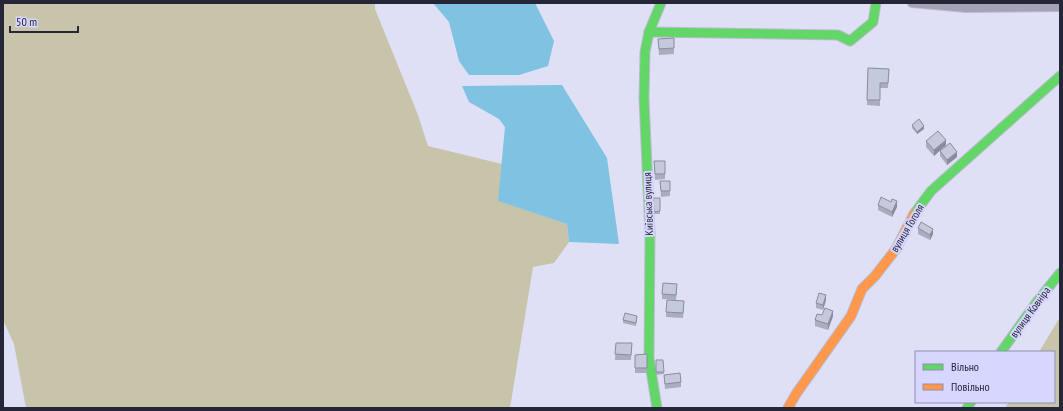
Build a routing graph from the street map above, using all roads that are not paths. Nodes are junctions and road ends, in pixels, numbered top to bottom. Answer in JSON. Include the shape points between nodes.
{"nodes":[{"id":1,"x":661,"y":3,"type":"edge"},
{"id":2,"x":876,"y":3,"type":"edge"},
{"id":3,"x":912,"y":3,"type":"edge"},
{"id":4,"x":1060,"y":7,"type":"edge"},
{"id":5,"x":650,"y":32,"type":"junction"},
{"id":6,"x":1060,"y":76,"type":"edge"},
{"id":7,"x":1060,"y":273,"type":"edge"},
{"id":8,"x":1003,"y":351,"type":"edge"},
{"id":9,"x":657,"y":408,"type":"edge"},
{"id":10,"x":788,"y":408,"type":"edge"}],
"edges":[{"from":1,"to":5,"type":"street","name":"Київська вулиця"},
{"from":2,"to":5,"type":"street","via":[[873,22],[850,41],[838,35]]},
{"from":3,"to":4,"type":"street","via":[[966,8]]},
{"from":5,"to":9,"type":"street","name":"Київська вулиця","via":[[645,52],[644,99],[650,233],[650,358]]},
{"from":6,"to":10,"type":"street","name":"вулиця Гоголя","via":[[931,191],[912,216],[896,249],[862,289],[851,316]]},
{"from":7,"to":8,"type":"street","name":"вулиця Ковніра"}]}
